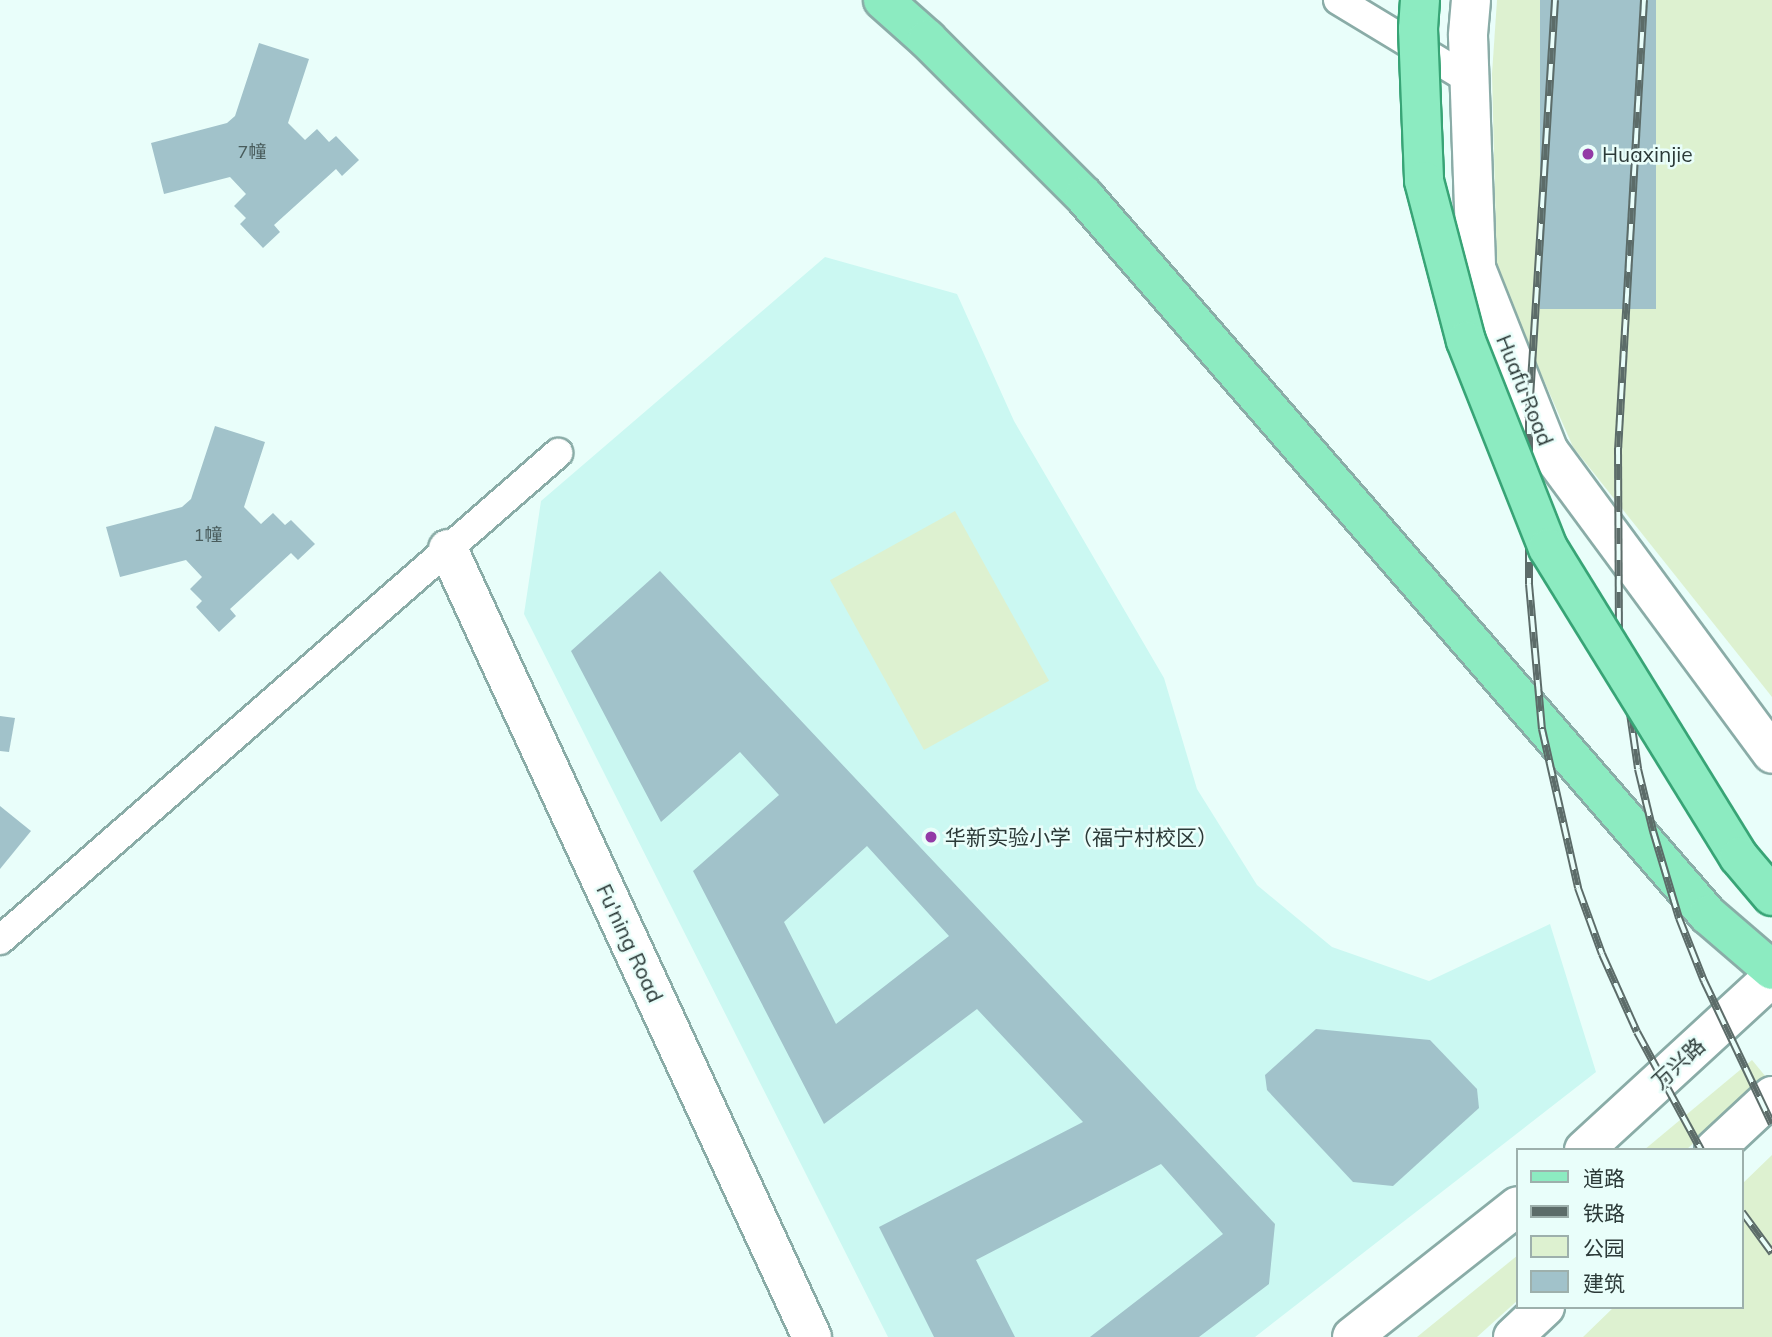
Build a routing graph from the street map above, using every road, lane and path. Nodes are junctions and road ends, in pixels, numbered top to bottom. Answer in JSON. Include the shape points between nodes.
{"nodes":[{"id":1,"x":884,"y":0,"type":"edge"},
{"id":2,"x":1338,"y":0,"type":"edge"},
{"id":3,"x":1420,"y":0,"type":"edge"},
{"id":4,"x":1471,"y":0,"type":"edge"},
{"id":5,"x":1470,"y":80,"type":"junction"},
{"id":6,"x":558,"y":453,"type":"dead end"},
{"id":7,"x":448,"y":549,"type":"junction"},
{"id":8,"x":1772,"y":754,"type":"edge"},
{"id":9,"x":1772,"y":896,"type":"edge"},
{"id":10,"x":0,"y":940,"type":"edge"},
{"id":11,"x":1772,"y":970,"type":"edge"},
{"id":12,"x":1772,"y":977,"type":"edge"},
{"id":13,"x":1772,"y":1096,"type":"edge"},
{"id":14,"x":1586,"y":1148,"type":"edge"},
{"id":15,"x":1716,"y":1148,"type":"edge"},
{"id":16,"x":1516,"y":1208,"type":"edge"},
{"id":17,"x":1543,"y":1309,"type":"edge"},
{"id":18,"x":812,"y":1337,"type":"edge"},
{"id":19,"x":1352,"y":1337,"type":"edge"},
{"id":20,"x":1513,"y":1337,"type":"edge"}],
"edges":[{"from":1,"to":11,"type":"main road","via":[[1083,196],[1708,915]]},
{"from":2,"to":5,"type":"street"},
{"from":3,"to":9,"type":"main road","bridge":true,"via":[[1424,181],[1466,341],[1548,548],[1739,857]]},
{"from":4,"to":5,"type":"street","name":"Huafu Road"},
{"from":5,"to":8,"type":"street","name":"Huafu Road","via":[[1476,268],[1549,451]]},
{"from":6,"to":7,"type":"street"},
{"from":7,"to":10,"type":"street"},
{"from":7,"to":18,"type":"street","name":"Fu'ning Road"},
{"from":12,"to":14,"type":"street","name":"万兴路"},
{"from":13,"to":15,"type":"street"},
{"from":16,"to":19,"type":"street"},
{"from":17,"to":20,"type":"street"}]}
